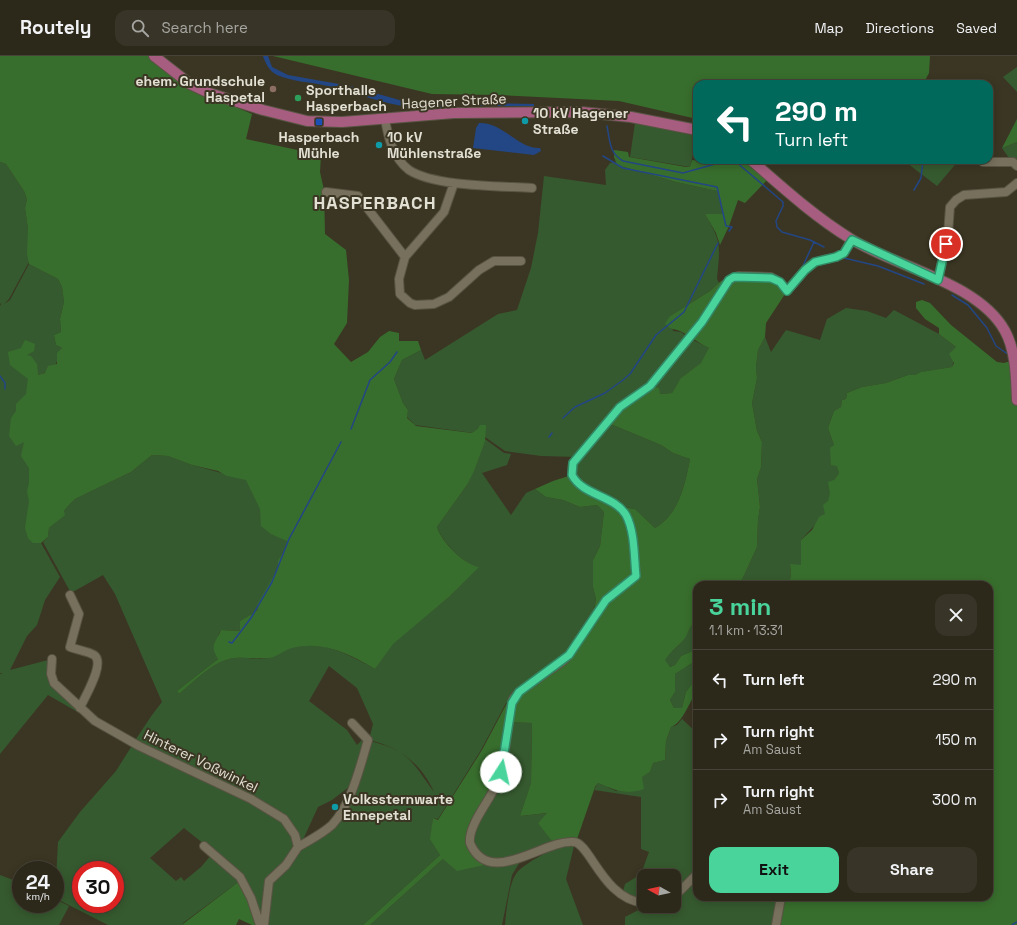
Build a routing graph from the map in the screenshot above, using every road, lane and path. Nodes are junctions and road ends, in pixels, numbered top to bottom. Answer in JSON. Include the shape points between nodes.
{"nodes":[{"id":1,"x":154,"y":56,"type":"edge"},
{"id":2,"x":385,"y":119,"type":"junction"},
{"id":3,"x":693,"y":129,"type":"edge"},
{"id":4,"x":993,"y":162,"type":"edge"},
{"id":5,"x":756,"y":164,"type":"edge"},
{"id":6,"x":1017,"y":166,"type":"edge"},
{"id":7,"x":454,"y":183,"type":"junction"},
{"id":8,"x":1017,"y":183,"type":"edge"},
{"id":9,"x":532,"y":188,"type":"dead end"},
{"id":10,"x":326,"y":192,"type":"dead end"},
{"id":11,"x":852,"y":240,"type":"junction"},
{"id":12,"x":405,"y":257,"type":"junction"},
{"id":13,"x":521,"y":261,"type":"dead end"},
{"id":14,"x":938,"y":280,"type":"junction"},
{"id":15,"x":1017,"y":400,"type":"edge"},
{"id":16,"x":70,"y":595,"type":"dead end"},
{"id":17,"x":52,"y":658,"type":"dead end"},
{"id":18,"x":80,"y":708,"type":"junction"},
{"id":19,"x":352,"y":723,"type":"dead end"},
{"id":20,"x":204,"y":846,"type":"dead end"},
{"id":21,"x":298,"y":847,"type":"junction"},
{"id":22,"x":693,"y":878,"type":"edge"},
{"id":23,"x":681,"y":890,"type":"edge"},
{"id":24,"x":780,"y":901,"type":"edge"},
{"id":25,"x":637,"y":902,"type":"edge"},
{"id":26,"x":260,"y":925,"type":"edge"},
{"id":27,"x":264,"y":925,"type":"edge"},
{"id":28,"x":776,"y":925,"type":"edge"}],
"edges":[{"from":1,"to":2,"type":"main road","name":"Hagener Straße","via":[[190,84],[209,93],[287,117],[319,122]]},
{"from":2,"to":3,"type":"main road","name":"Hagener Straße","via":[[465,112],[581,112],[631,117]]},
{"from":2,"to":7,"type":"street","via":[[388,138],[396,155],[409,170]]},
{"from":4,"to":6,"type":"street","via":[[1013,162]]},
{"from":5,"to":11,"type":"main road","via":[[808,209]]},
{"from":7,"to":9,"type":"street"},
{"from":7,"to":12,"type":"street","via":[[444,212]]},
{"from":8,"to":14,"type":"street","via":[[1006,192],[964,195],[950,207],[947,239]]},
{"from":10,"to":12,"type":"street","via":[[358,196]]},
{"from":11,"to":14,"type":"main road"},
{"from":11,"to":25,"type":"street","via":[[844,253],[815,262],[787,291],[780,282],[771,278],[738,276],[729,280],[702,322],[650,386],[620,407],[573,463],[572,475],[579,485],[617,505],[625,514],[630,526],[636,576],[606,600],[569,655],[515,696],[501,772],[472,828],[469,839],[478,855],[493,863],[514,860],[564,842],[576,842],[606,883],[620,894]]},
{"from":12,"to":13,"type":"street","via":[[399,279],[400,294],[410,303],[423,305],[434,304],[449,297],[479,270],[494,262]]},
{"from":14,"to":15,"type":"main road","via":[[983,304],[1005,331],[1014,363]]},
{"from":16,"to":18,"type":"street","via":[[79,614],[70,647],[94,655],[97,659],[95,676]]},
{"from":17,"to":18,"type":"street","name":"Hinterer Voßwinkel","via":[[51,674],[54,683]]},
{"from":18,"to":21,"type":"street","name":"Hinterer Voßwinkel","via":[[95,721],[139,746],[251,799],[284,819],[295,835]]},
{"from":19,"to":21,"type":"street","via":[[368,740],[350,793],[331,825]]},
{"from":20,"to":26,"type":"street","via":[[240,877],[251,898]]},
{"from":21,"to":27,"type":"street","via":[[286,865],[269,881]]},
{"from":22,"to":23,"type":"street"},
{"from":24,"to":28,"type":"street"}]}
